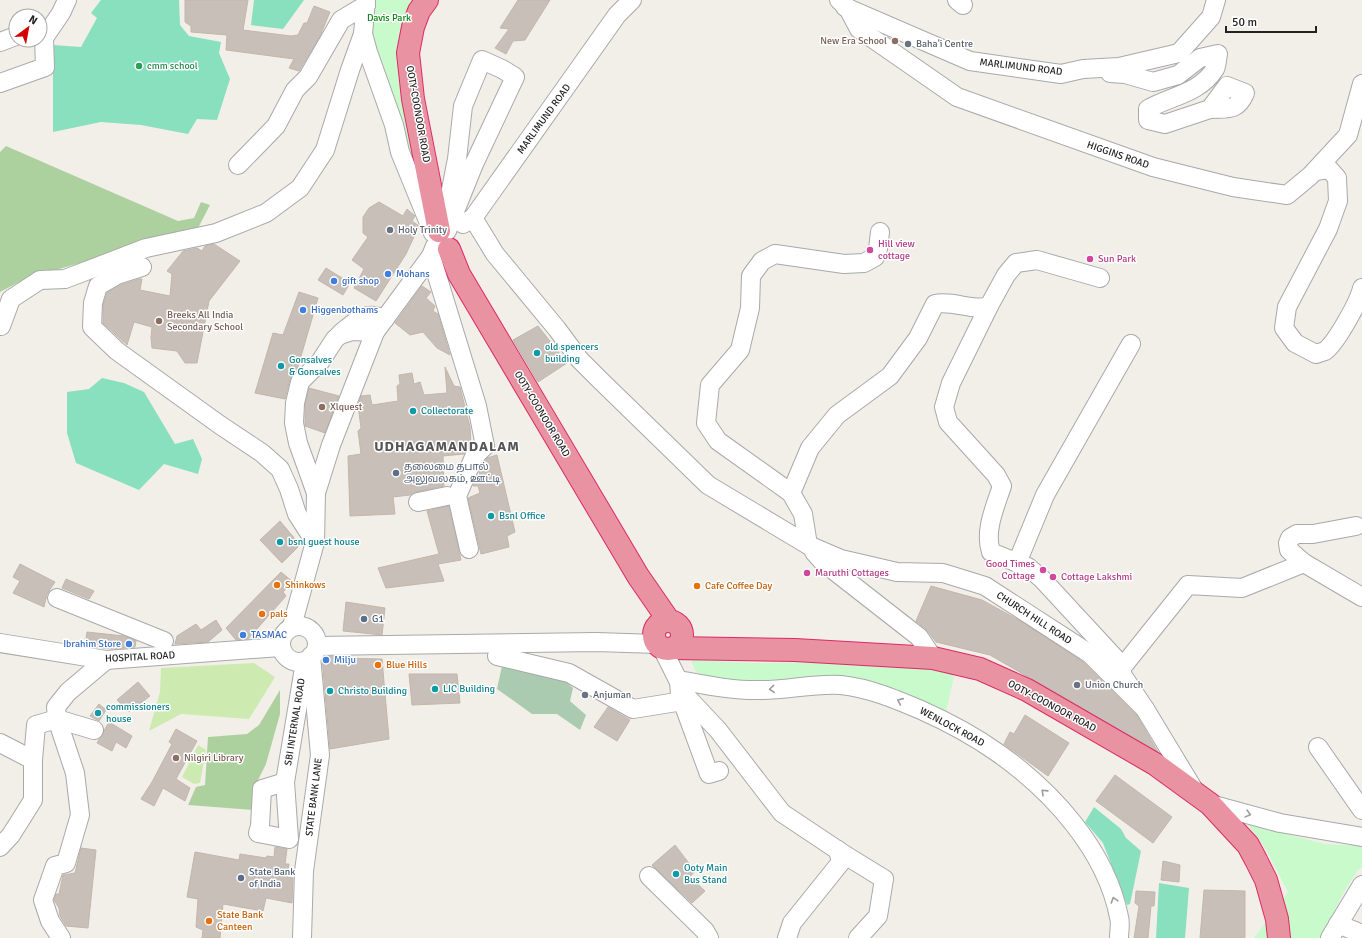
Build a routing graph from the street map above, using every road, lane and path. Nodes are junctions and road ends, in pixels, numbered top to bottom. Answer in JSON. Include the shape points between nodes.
{"nodes":[{"id":1,"x":66,"y":0,"type":"edge"},
{"id":2,"x":427,"y":0,"type":"edge"},
{"id":3,"x":632,"y":0,"type":"edge"},
{"id":4,"x":832,"y":0,"type":"edge"},
{"id":5,"x":1216,"y":0,"type":"edge"},
{"id":6,"x":366,"y":2,"type":"edge"},
{"id":7,"x":843,"y":4,"type":"edge"},
{"id":8,"x":48,"y":15,"type":"edge"},
{"id":9,"x":363,"y":34,"type":"junction"},
{"id":10,"x":1083,"y":69,"type":"junction"},
{"id":11,"x":0,"y":83,"type":"edge"},
{"id":12,"x":1362,"y":84,"type":"edge"},
{"id":13,"x":1210,"y":109,"type":"dead end"},
{"id":14,"x":238,"y":165,"type":"dead end"},
{"id":15,"x":1316,"y":171,"type":"junction"},
{"id":16,"x":473,"y":218,"type":"junction"},
{"id":17,"x":880,"y":232,"type":"dead end"},
{"id":18,"x":441,"y":239,"type":"junction"},
{"id":19,"x":142,"y":267,"type":"dead end"},
{"id":20,"x":1100,"y":278,"type":"dead end"},
{"id":21,"x":1362,"y":288,"type":"edge"},
{"id":22,"x":989,"y":306,"type":"junction"},
{"id":23,"x":380,"y":325,"type":"junction"},
{"id":24,"x":1,"y":326,"type":"dead end"},
{"id":25,"x":1131,"y":344,"type":"dead end"},
{"id":26,"x":316,"y":493,"type":"junction"},
{"id":27,"x":791,"y":493,"type":"junction"},
{"id":28,"x":447,"y":496,"type":"dead end"},
{"id":29,"x":418,"y":502,"type":"dead end"},
{"id":30,"x":1356,"y":526,"type":"dead end"},
{"id":31,"x":315,"y":542,"type":"junction"},
{"id":32,"x":808,"y":545,"type":"junction"},
{"id":33,"x":469,"y":549,"type":"dead end"},
{"id":34,"x":1017,"y":563,"type":"junction"},
{"id":35,"x":1304,"y":563,"type":"junction"},
{"id":36,"x":1362,"y":597,"type":"edge"},
{"id":37,"x":57,"y":598,"type":"dead end"},
{"id":38,"x":292,"y":626,"type":"junction"},
{"id":39,"x":666,"y":638,"type":"junction"},
{"id":40,"x":164,"y":641,"type":"dead end"},
{"id":41,"x":0,"y":643,"type":"edge"},
{"id":42,"x":280,"y":647,"type":"junction"},
{"id":43,"x":311,"y":655,"type":"junction"},
{"id":44,"x":497,"y":656,"type":"dead end"},
{"id":45,"x":933,"y":658,"type":"junction"},
{"id":46,"x":106,"y":660,"type":"junction"},
{"id":47,"x":1120,"y":670,"type":"junction"},
{"id":48,"x":678,"y":680,"type":"junction"},
{"id":49,"x":683,"y":701,"type":"junction"},
{"id":50,"x":1145,"y":709,"type":"junction"},
{"id":51,"x":57,"y":719,"type":"junction"},
{"id":52,"x":94,"y":730,"type":"dead end"},
{"id":53,"x":0,"y":743,"type":"edge"},
{"id":54,"x":1318,"y":747,"type":"dead end"},
{"id":55,"x":33,"y":760,"type":"junction"},
{"id":56,"x":719,"y":771,"type":"dead end"},
{"id":57,"x":285,"y":782,"type":"dead end"},
{"id":58,"x":1203,"y":797,"type":"junction"},
{"id":59,"x":1362,"y":810,"type":"edge"},
{"id":60,"x":1362,"y":837,"type":"edge"},
{"id":61,"x":0,"y":847,"type":"edge"},
{"id":62,"x":838,"y":850,"type":"junction"},
{"id":63,"x":649,"y":876,"type":"dead end"},
{"id":64,"x":1362,"y":885,"type":"edge"},
{"id":65,"x":1334,"y":931,"type":"edge"},
{"id":66,"x":1362,"y":934,"type":"edge"},
{"id":67,"x":61,"y":938,"type":"edge"},
{"id":68,"x":302,"y":938,"type":"edge"},
{"id":69,"x":709,"y":938,"type":"edge"},
{"id":70,"x":787,"y":938,"type":"edge"},
{"id":71,"x":858,"y":938,"type":"edge"},
{"id":72,"x":1119,"y":938,"type":"edge"},
{"id":73,"x":1279,"y":938,"type":"edge"}],
"edges":[{"from":1,"to":8,"type":"street"},
{"from":1,"to":11,"type":"street","via":[[61,13],[44,38],[45,66]]},
{"from":2,"to":18,"type":"highway","name":"OOTY-COONOOR ROAD","via":[[419,11],[413,27],[408,53],[413,99]]},
{"from":3,"to":16,"type":"street","name":"MARLIMUND ROAD","via":[[617,16]]},
{"from":4,"to":7,"type":"street","name":"MARLIMUND ROAD"},
{"from":5,"to":10,"type":"street","name":"MARLIMUND ROAD","via":[[1211,17],[1179,53],[1119,67]]},
{"from":6,"to":9,"type":"street"},
{"from":6,"to":14,"type":"street","via":[[341,20],[308,78],[296,90],[276,126]]},
{"from":7,"to":10,"type":"street","name":"MARLIMUND ROAD","via":[[970,61],[1061,74]]},
{"from":7,"to":15,"type":"street","name":"HIGGINS ROAD","via":[[859,29],[957,97],[1145,164],[1233,187],[1287,195]]},
{"from":9,"to":18,"type":"street","via":[[374,73],[394,125],[400,152]]},
{"from":9,"to":24,"type":"street","via":[[326,150],[300,188],[266,213],[216,232],[146,248],[65,279],[40,280],[11,299]]},
{"from":10,"to":13,"type":"street","via":[[1125,74],[1153,82],[1178,75],[1200,58],[1218,54],[1216,68],[1206,79],[1186,94],[1148,109],[1148,120],[1165,124]]},
{"from":12,"to":15,"type":"street","name":"HIGGINS ROAD","via":[[1348,135]]},
{"from":15,"to":21,"type":"street","via":[[1328,169],[1337,178],[1338,201],[1328,229],[1287,307],[1284,328],[1296,344],[1316,354],[1326,350],[1350,317],[1360,299]]},
{"from":16,"to":18,"type":"street","name":"MARLIMUND ROAD"},
{"from":16,"to":32,"type":"street","via":[[495,254],[558,329],[580,360],[600,380],[708,485]]},
{"from":17,"to":27,"type":"street","via":[[875,257],[864,263],[844,264],[775,254],[762,261],[751,276],[750,308],[740,350],[710,385],[706,424],[718,441]]},
{"from":18,"to":18,"type":"street","via":[[457,159],[463,106],[482,60],[515,77]]},
{"from":18,"to":23,"type":"street"},
{"from":18,"to":33,"type":"street","via":[[485,446],[474,457],[457,496]]},
{"from":18,"to":39,"type":"highway","name":"OOTY-COONOOR ROAD","via":[[459,274],[638,576]]},
{"from":19,"to":31,"type":"street","via":[[117,275],[98,286],[93,303],[92,327],[117,351],[262,452],[280,469],[297,514]]},
{"from":20,"to":22,"type":"street","via":[[1037,260],[1016,263],[1006,275]]},
{"from":22,"to":27,"type":"street","via":[[982,308],[947,302],[935,304],[918,338],[890,376],[837,415],[810,448]]},
{"from":22,"to":34,"type":"street","via":[[951,383],[944,407],[948,422],[996,475],[1002,486],[992,514],[988,542],[991,552]]},
{"from":23,"to":26,"type":"street","via":[[331,445]]},
{"from":23,"to":26,"type":"street","via":[[374,314],[359,319],[335,339],[320,362],[300,382],[294,423],[298,443]]},
{"from":25,"to":34,"type":"street","via":[[1045,496]]},
{"from":26,"to":31,"type":"street"},
{"from":27,"to":32,"type":"street","via":[[803,514]]},
{"from":28,"to":29,"type":"street"},
{"from":30,"to":35,"type":"street","via":[[1293,535],[1288,543],[1289,550]]},
{"from":31,"to":38,"type":"street"},
{"from":32,"to":45,"type":"street","via":[[823,562],[919,637]]},
{"from":32,"to":50,"type":"street","name":"CHURCH HILL ROAD","via":[[842,559],[897,572],[943,573],[985,586],[1090,654]]},
{"from":34,"to":47,"type":"street","via":[[1028,567],[1042,579],[1116,659]]},
{"from":35,"to":36,"type":"street"},
{"from":35,"to":47,"type":"street","via":[[1242,588],[1188,585]]},
{"from":37,"to":40,"type":"street"},
{"from":38,"to":42,"type":"street","via":[[284,632]]},
{"from":38,"to":43,"type":"street","via":[[303,626],[314,632]]},
{"from":39,"to":43,"type":"street"},
{"from":39,"to":45,"type":"highway","name":"OOTY-COONOOR ROAD","via":[[724,649],[795,650]]},
{"from":39,"to":48,"type":"street"},
{"from":41,"to":46,"type":"street","name":"HOSPITAL ROAD"},
{"from":42,"to":43,"type":"street","via":[[287,659],[298,663]]},
{"from":42,"to":46,"type":"street","name":"HOSPITAL ROAD"},
{"from":43,"to":57,"type":"street","name":"SBI INTERNAL ROAD"},
{"from":43,"to":68,"type":"street","name":"STATE BANK LANE","via":[[320,755],[304,871]]},
{"from":44,"to":49,"type":"street","via":[[569,673],[633,709]]},
{"from":45,"to":58,"type":"highway","name":"OOTY-COONOOR ROAD","via":[[980,670],[1027,690],[1155,764]]},
{"from":46,"to":51,"type":"street","via":[[68,692],[56,707]]},
{"from":47,"to":50,"type":"street"},
{"from":48,"to":49,"type":"street"},
{"from":48,"to":62,"type":"street","via":[[686,696],[718,730],[782,813]]},
{"from":72,"to":48,"type":"street","name":"WENLOCK ROAD","one_way":true,"via":[[1120,918],[1092,849],[1056,803],[1028,776],[998,752],[963,731],[887,695],[840,685],[762,690],[728,689]]},
{"from":49,"to":56,"type":"street","via":[[709,774]]},
{"from":50,"to":58,"type":"street","name":"CHURCH HILL ROAD"},
{"from":51,"to":52,"type":"street"},
{"from":51,"to":55,"type":"street","via":[[36,725]]},
{"from":51,"to":67,"type":"street","via":[[74,773],[80,815],[66,863],[55,866],[43,900],[50,921]]},
{"from":53,"to":55,"type":"street"},
{"from":54,"to":59,"type":"street"},
{"from":55,"to":61,"type":"street","via":[[33,800],[11,835]]},
{"from":58,"to":60,"type":"street","one_way":true,"via":[[1280,823]]},
{"from":58,"to":73,"type":"highway","name":"OOTY-COONOOR ROAD","via":[[1248,845],[1266,880],[1276,912]]},
{"from":62,"to":70,"type":"street","via":[[841,862],[792,922]]},
{"from":62,"to":71,"type":"street","via":[[884,879],[878,916]]},
{"from":63,"to":69,"type":"street"},
{"from":64,"to":65,"type":"street"},
{"from":65,"to":66,"type":"street"}]}
